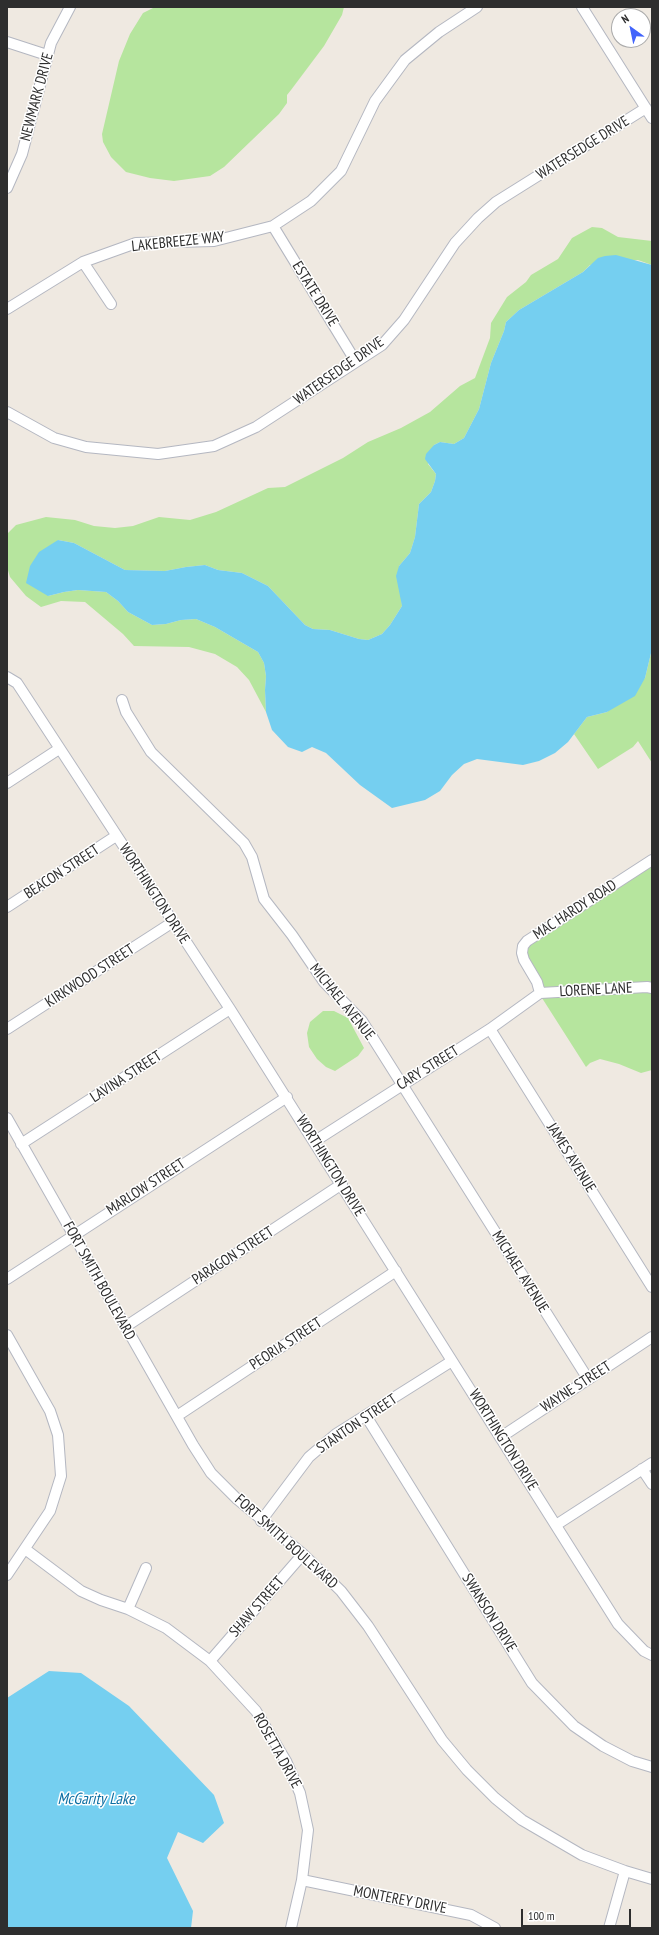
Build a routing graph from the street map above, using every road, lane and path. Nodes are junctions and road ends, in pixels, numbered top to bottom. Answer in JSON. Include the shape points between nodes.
{"nodes":[{"id":1,"x":70,"y":7,"type":"edge"},
{"id":2,"x":477,"y":7,"type":"edge"},
{"id":3,"x":582,"y":7,"type":"edge"},
{"id":4,"x":7,"y":42,"type":"edge"},
{"id":5,"x":47,"y":54,"type":"junction"},
{"id":6,"x":646,"y":108,"type":"junction"},
{"id":7,"x":652,"y":118,"type":"edge"},
{"id":8,"x":7,"y":188,"type":"edge"},
{"id":9,"x":273,"y":226,"type":"junction"},
{"id":10,"x":83,"y":262,"type":"junction"},
{"id":11,"x":110,"y":304,"type":"dead end"},
{"id":12,"x":7,"y":309,"type":"edge"},
{"id":13,"x":356,"y":362,"type":"junction"},
{"id":14,"x":7,"y":412,"type":"edge"},
{"id":15,"x":7,"y":677,"type":"edge"},
{"id":16,"x":122,"y":700,"type":"dead end"},
{"id":17,"x":60,"y":749,"type":"junction"},
{"id":18,"x":7,"y":783,"type":"edge"},
{"id":19,"x":116,"y":836,"type":"junction"},
{"id":20,"x":652,"y":860,"type":"edge"},
{"id":21,"x":7,"y":907,"type":"edge"},
{"id":22,"x":173,"y":922,"type":"junction"},
{"id":23,"x":652,"y":988,"type":"edge"},
{"id":24,"x":540,"y":993,"type":"junction"},
{"id":25,"x":230,"y":1009,"type":"junction"},
{"id":26,"x":7,"y":1029,"type":"edge"},
{"id":27,"x":490,"y":1029,"type":"junction"},
{"id":28,"x":401,"y":1084,"type":"junction"},
{"id":29,"x":286,"y":1097,"type":"junction"},
{"id":30,"x":7,"y":1118,"type":"edge"},
{"id":31,"x":315,"y":1141,"type":"junction"},
{"id":32,"x":21,"y":1144,"type":"junction"},
{"id":33,"x":342,"y":1184,"type":"junction"},
{"id":34,"x":74,"y":1234,"type":"junction"},
{"id":35,"x":396,"y":1271,"type":"junction"},
{"id":36,"x":7,"y":1279,"type":"edge"},
{"id":37,"x":652,"y":1287,"type":"edge"},
{"id":38,"x":125,"y":1327,"type":"junction"},
{"id":39,"x":7,"y":1335,"type":"edge"},
{"id":40,"x":652,"y":1337,"type":"edge"},
{"id":41,"x":452,"y":1361,"type":"junction"},
{"id":42,"x":588,"y":1380,"type":"junction"},
{"id":43,"x":177,"y":1416,"type":"junction"},
{"id":44,"x":366,"y":1416,"type":"junction"},
{"id":45,"x":501,"y":1437,"type":"junction"},
{"id":46,"x":652,"y":1463,"type":"edge"},
{"id":47,"x":642,"y":1469,"type":"junction"},
{"id":48,"x":652,"y":1484,"type":"edge"},
{"id":49,"x":261,"y":1521,"type":"junction"},
{"id":50,"x":556,"y":1525,"type":"junction"},
{"id":51,"x":25,"y":1549,"type":"junction"},
{"id":52,"x":303,"y":1554,"type":"junction"},
{"id":53,"x":146,"y":1568,"type":"dead end"},
{"id":54,"x":7,"y":1575,"type":"edge"},
{"id":55,"x":128,"y":1609,"type":"junction"},
{"id":56,"x":652,"y":1655,"type":"edge"},
{"id":57,"x":210,"y":1660,"type":"junction"},
{"id":58,"x":652,"y":1768,"type":"edge"},
{"id":59,"x":625,"y":1871,"type":"junction"},
{"id":60,"x":652,"y":1879,"type":"edge"},
{"id":61,"x":302,"y":1880,"type":"junction"},
{"id":62,"x":291,"y":1928,"type":"edge"},
{"id":63,"x":495,"y":1928,"type":"edge"},
{"id":64,"x":608,"y":1928,"type":"edge"}],
"edges":[{"from":1,"to":5,"type":"street","name":"NEWMARK DRIVE"},
{"from":2,"to":9,"type":"street","name":"LAKEBREEZE WAY","via":[[439,32],[404,60],[375,101],[341,171],[311,201]]},
{"from":3,"to":6,"type":"street"},
{"from":4,"to":5,"type":"street"},
{"from":5,"to":8,"type":"street","name":"NEWMARK DRIVE","via":[[22,154]]},
{"from":6,"to":7,"type":"street"},
{"from":6,"to":13,"type":"street","name":"WATERSEDGE DRIVE","via":[[496,202],[454,243],[404,320],[382,345]]},
{"from":9,"to":10,"type":"street","name":"LAKEBREEZE WAY","via":[[214,242],[136,243]]},
{"from":9,"to":13,"type":"street","name":"ESTATE DRIVE"},
{"from":10,"to":11,"type":"street"},
{"from":10,"to":12,"type":"street","name":"LAKEBREEZE WAY"},
{"from":13,"to":14,"type":"street","name":"WATERSEDGE DRIVE","via":[[256,427],[214,446],[158,454],[86,447],[54,438]]},
{"from":15,"to":17,"type":"street","name":"WORTHINGTON DRIVE","via":[[17,683]]},
{"from":16,"to":28,"type":"street","name":"MICHAEL AVENUE","via":[[126,712],[152,752],[244,843],[252,857],[264,899],[324,982],[362,1021]]},
{"from":17,"to":18,"type":"street"},
{"from":17,"to":19,"type":"street","name":"WORTHINGTON DRIVE"},
{"from":19,"to":21,"type":"street","name":"BEACON STREET"},
{"from":19,"to":22,"type":"street","name":"WORTHINGTON DRIVE"},
{"from":20,"to":24,"type":"street","name":"MAC HARDY ROAD","via":[[527,941],[522,953]]},
{"from":22,"to":25,"type":"street","name":"WORTHINGTON DRIVE"},
{"from":22,"to":26,"type":"street","name":"KIRKWOOD STREET"},
{"from":23,"to":24,"type":"street","name":"LORENE LANE"},
{"from":24,"to":27,"type":"street","name":"CARY STREET"},
{"from":25,"to":29,"type":"street","name":"WORTHINGTON DRIVE"},
{"from":25,"to":32,"type":"street","name":"LAVINA STREET"},
{"from":27,"to":28,"type":"street","name":"CARY STREET"},
{"from":27,"to":37,"type":"street","name":"JAMES AVENUE"},
{"from":28,"to":31,"type":"street","name":"CARY STREET"},
{"from":28,"to":42,"type":"street","name":"MICHAEL AVENUE"},
{"from":29,"to":31,"type":"street","name":"WORTHINGTON DRIVE"},
{"from":29,"to":34,"type":"street","name":"MARLOW STREET"},
{"from":30,"to":32,"type":"street","name":"FORT SMITH BOULEVARD"},
{"from":31,"to":33,"type":"street","name":"WORTHINGTON DRIVE"},
{"from":32,"to":34,"type":"street","name":"FORT SMITH BOULEVARD"},
{"from":33,"to":35,"type":"street","name":"WORTHINGTON DRIVE"},
{"from":33,"to":38,"type":"street","name":"PARAGON STREET"},
{"from":34,"to":36,"type":"street","name":"MARLOW STREET"},
{"from":34,"to":38,"type":"street","name":"FORT SMITH BOULEVARD"},
{"from":35,"to":41,"type":"street","name":"WORTHINGTON DRIVE"},
{"from":35,"to":43,"type":"street","name":"PEORIA STREET"},
{"from":38,"to":43,"type":"street","name":"FORT SMITH BOULEVARD"},
{"from":39,"to":51,"type":"street","via":[[50,1411],[58,1435],[60,1455],[61,1476],[50,1511]]},
{"from":40,"to":42,"type":"street","name":"WAYNE STREET"},
{"from":41,"to":44,"type":"street","name":"STANTON STREET"},
{"from":41,"to":45,"type":"street","name":"WORTHINGTON DRIVE"},
{"from":42,"to":45,"type":"street","name":"WAYNE STREET"},
{"from":43,"to":49,"type":"street","name":"FORT SMITH BOULEVARD","via":[[211,1473]]},
{"from":44,"to":49,"type":"street","name":"STANTON STREET","via":[[336,1434],[308,1457]]},
{"from":44,"to":58,"type":"street","name":"SWANSON DRIVE","via":[[532,1683],[574,1726],[603,1746]]},
{"from":45,"to":50,"type":"street","name":"WORTHINGTON DRIVE"},
{"from":46,"to":47,"type":"street"},
{"from":47,"to":48,"type":"street"},
{"from":47,"to":50,"type":"street"},
{"from":49,"to":52,"type":"street","name":"FORT SMITH BOULEVARD"},
{"from":50,"to":56,"type":"street","name":"WORTHINGTON DRIVE","via":[[618,1624],[644,1651]]},
{"from":51,"to":54,"type":"street"},
{"from":51,"to":55,"type":"street","name":"ROSETTA DRIVE","via":[[81,1591]]},
{"from":52,"to":57,"type":"street","name":"SHAW STREET"},
{"from":52,"to":59,"type":"street","name":"FORT SMITH BOULEVARD","via":[[340,1591],[368,1626],[442,1740],[495,1798],[522,1820],[559,1843],[582,1855]]},
{"from":53,"to":55,"type":"street"},
{"from":55,"to":57,"type":"street","name":"ROSETTA DRIVE","via":[[166,1628]]},
{"from":57,"to":61,"type":"street","name":"ROSETTA DRIVE","via":[[256,1711],[286,1760],[300,1793],[308,1830]]},
{"from":59,"to":60,"type":"street","name":"FORT SMITH BOULEVARD"},
{"from":59,"to":64,"type":"street"},
{"from":61,"to":62,"type":"street","name":"ROSETTA DRIVE"},
{"from":61,"to":63,"type":"street","name":"MONTEREY DRIVE","via":[[472,1915]]}]}
